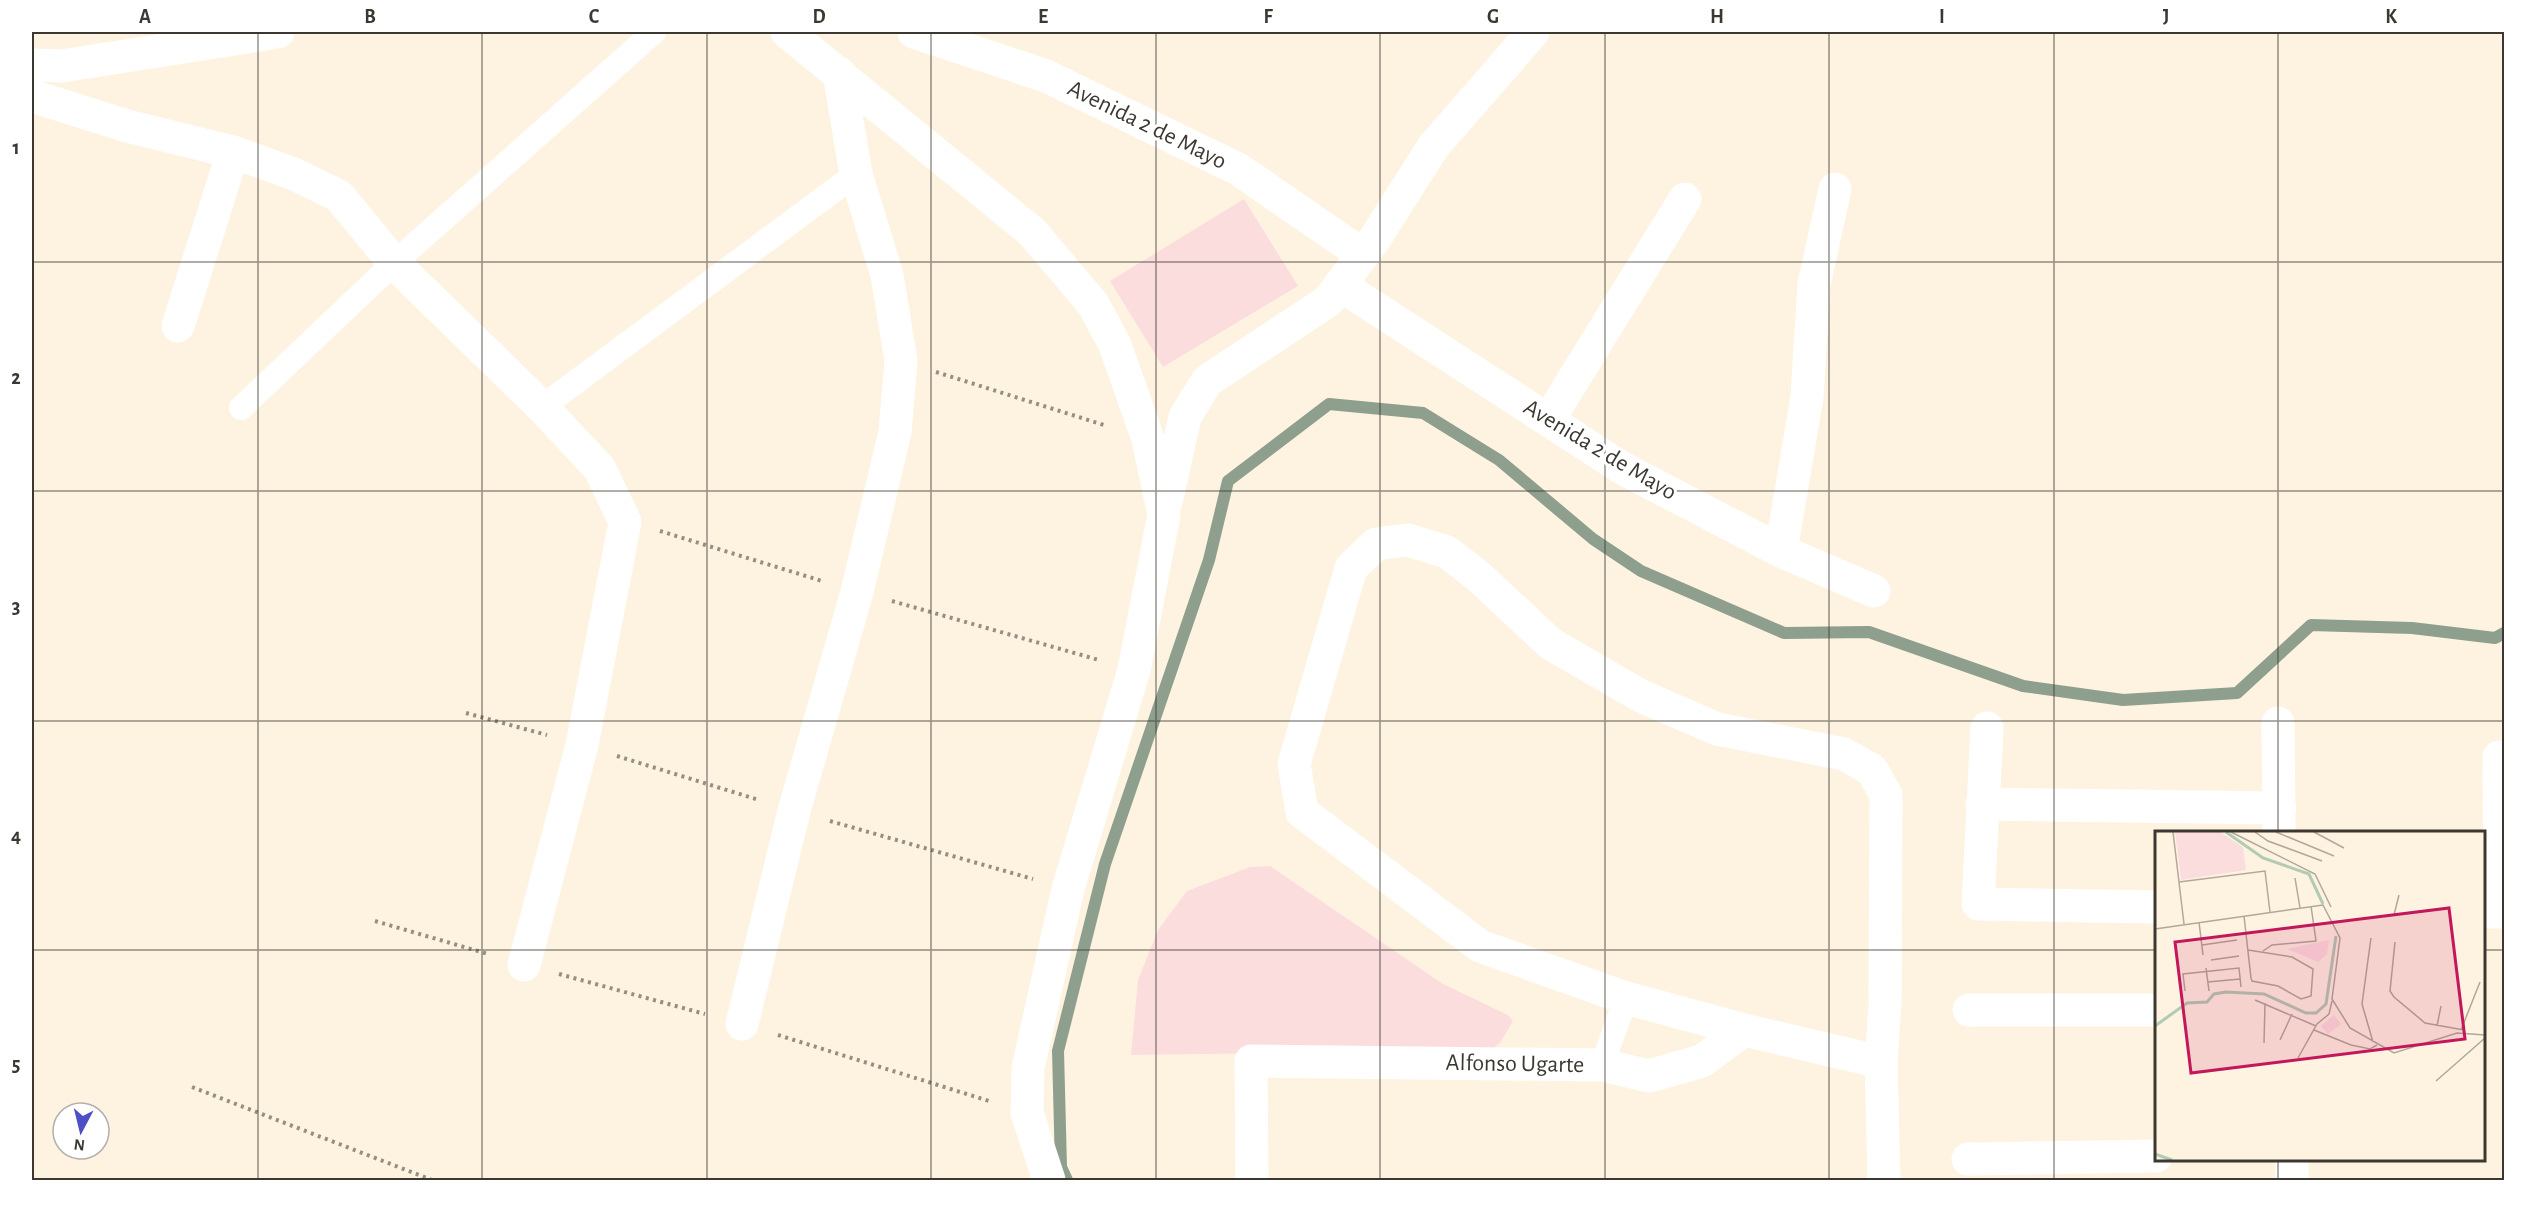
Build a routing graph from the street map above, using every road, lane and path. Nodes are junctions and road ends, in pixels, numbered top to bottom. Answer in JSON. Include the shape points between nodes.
{"nodes":[{"id":1,"x":271,"y":32,"type":"edge"},
{"id":2,"x":654,"y":32,"type":"edge"},
{"id":3,"x":914,"y":32,"type":"edge"},
{"id":4,"x":1533,"y":32,"type":"edge"},
{"id":5,"x":803,"y":36,"type":"edge"},
{"id":6,"x":32,"y":65,"type":"edge"},
{"id":7,"x":839,"y":73,"type":"junction"},
{"id":8,"x":32,"y":96,"type":"edge"},
{"id":9,"x":233,"y":152,"type":"junction"},
{"id":10,"x":856,"y":174,"type":"junction"},
{"id":11,"x":1835,"y":189,"type":"dead end"},
{"id":12,"x":1685,"y":199,"type":"dead end"},
{"id":13,"x":1363,"y":255,"type":"junction"},
{"id":14,"x":394,"y":263,"type":"junction"},
{"id":15,"x":1340,"y":285,"type":"junction"},
{"id":16,"x":178,"y":326,"type":"dead end"},
{"id":17,"x":901,"y":361,"type":"junction"},
{"id":18,"x":542,"y":407,"type":"junction"},
{"id":19,"x":241,"y":408,"type":"dead end"},
{"id":20,"x":1549,"y":419,"type":"junction"},
{"id":21,"x":1148,"y":439,"type":"junction"},
{"id":22,"x":1164,"y":515,"type":"junction"},
{"id":23,"x":1781,"y":551,"type":"junction"},
{"id":24,"x":1874,"y":591,"type":"dead end"},
{"id":25,"x":2278,"y":723,"type":"dead end"},
{"id":26,"x":1987,"y":728,"type":"dead end"},
{"id":27,"x":2499,"y":757,"type":"dead end"},
{"id":28,"x":1982,"y":804,"type":"junction"},
{"id":29,"x":2280,"y":820,"type":"edge"},
{"id":30,"x":2155,"y":907,"type":"edge"},
{"id":31,"x":2485,"y":912,"type":"edge"},
{"id":32,"x":375,"y":921,"type":"dead end"},
{"id":33,"x":524,"y":965,"type":"junction"},
{"id":34,"x":1626,"y":998,"type":"junction"},
{"id":35,"x":1969,"y":1010,"type":"dead end"},
{"id":36,"x":2155,"y":1010,"type":"edge"},
{"id":37,"x":742,"y":1024,"type":"junction"},
{"id":38,"x":1744,"y":1030,"type":"junction"},
{"id":39,"x":1881,"y":1062,"type":"junction"},
{"id":40,"x":1602,"y":1065,"type":"junction"},
{"id":41,"x":192,"y":1087,"type":"dead end"},
{"id":42,"x":1027,"y":1113,"type":"junction"},
{"id":43,"x":2155,"y":1156,"type":"edge"},
{"id":44,"x":1968,"y":1159,"type":"dead end"},
{"id":45,"x":2292,"y":1161,"type":"edge"},
{"id":46,"x":432,"y":1180,"type":"edge"},
{"id":47,"x":1049,"y":1180,"type":"edge"},
{"id":48,"x":1252,"y":1180,"type":"edge"},
{"id":49,"x":1884,"y":1180,"type":"edge"},
{"id":50,"x":2292,"y":1180,"type":"edge"}],
"edges":[{"from":1,"to":6,"type":"street","via":[[62,66]]},
{"from":2,"to":14,"type":"lane"},
{"from":3,"to":13,"type":"street","name":"Avenida 2 de Mayo","via":[[1046,75],[1238,169]]},
{"from":4,"to":13,"type":"street","via":[[1433,147]]},
{"from":5,"to":7,"type":"street"},
{"from":7,"to":10,"type":"street"},
{"from":7,"to":21,"type":"street","via":[[1032,232],[1093,304],[1115,345]]},
{"from":8,"to":9,"type":"street","via":[[127,126]]},
{"from":9,"to":14,"type":"street","via":[[294,174],[339,196]]},
{"from":9,"to":16,"type":"street"},
{"from":10,"to":17,"type":"street","via":[[887,275]]},
{"from":10,"to":18,"type":"lane"},
{"from":11,"to":23,"type":"street","via":[[1814,284],[1808,397]]},
{"from":12,"to":20,"type":"street"},
{"from":13,"to":15,"type":"street"},
{"from":14,"to":18,"type":"street"},
{"from":14,"to":19,"type":"lane"},
{"from":15,"to":20,"type":"street","name":"Avenida 2 de Mayo"},
{"from":15,"to":22,"type":"street","via":[[1328,301],[1207,381],[1185,417]]},
{"from":17,"to":21,"type":"path"},
{"from":17,"to":37,"type":"street","via":[[895,432],[863,569],[794,810]]},
{"from":18,"to":33,"type":"street","via":[[600,469],[625,522],[582,745]]},
{"from":20,"to":23,"type":"street","name":"Avenida 2 de Mayo","via":[[1622,468]]},
{"from":21,"to":22,"type":"street"},
{"from":22,"to":42,"type":"street","via":[[1134,670],[1068,889],[1028,1068]]},
{"from":23,"to":24,"type":"street","name":"Avenida 2 de Mayo"},
{"from":25,"to":29,"type":"street"},
{"from":26,"to":28,"type":"street"},
{"from":27,"to":31,"type":"street","via":[[2499,912]]},
{"from":28,"to":29,"type":"street"},
{"from":28,"to":30,"type":"street","via":[[1978,904]]},
{"from":32,"to":33,"type":"path"},
{"from":33,"to":37,"type":"path"},
{"from":34,"to":38,"type":"street"},
{"from":34,"to":39,"type":"street","via":[[1480,946],[1302,812],[1294,764],[1351,568],[1376,544],[1408,540],[1448,552],[1551,644],[1641,696],[1718,729],[1844,754],[1872,770],[1886,795],[1886,1004]]},
{"from":34,"to":40,"type":"lane"},
{"from":35,"to":36,"type":"street"},
{"from":37,"to":42,"type":"path"},
{"from":38,"to":39,"type":"street"},
{"from":38,"to":40,"type":"street","name":"Alfonso Ugarte","via":[[1702,1061],[1649,1076]]},
{"from":39,"to":49,"type":"street"},
{"from":40,"to":48,"type":"street","name":"Alfonso Ugarte","via":[[1251,1061]]},
{"from":41,"to":46,"type":"path"},
{"from":42,"to":47,"type":"street"},
{"from":43,"to":44,"type":"street"},
{"from":45,"to":50,"type":"street"}]}
